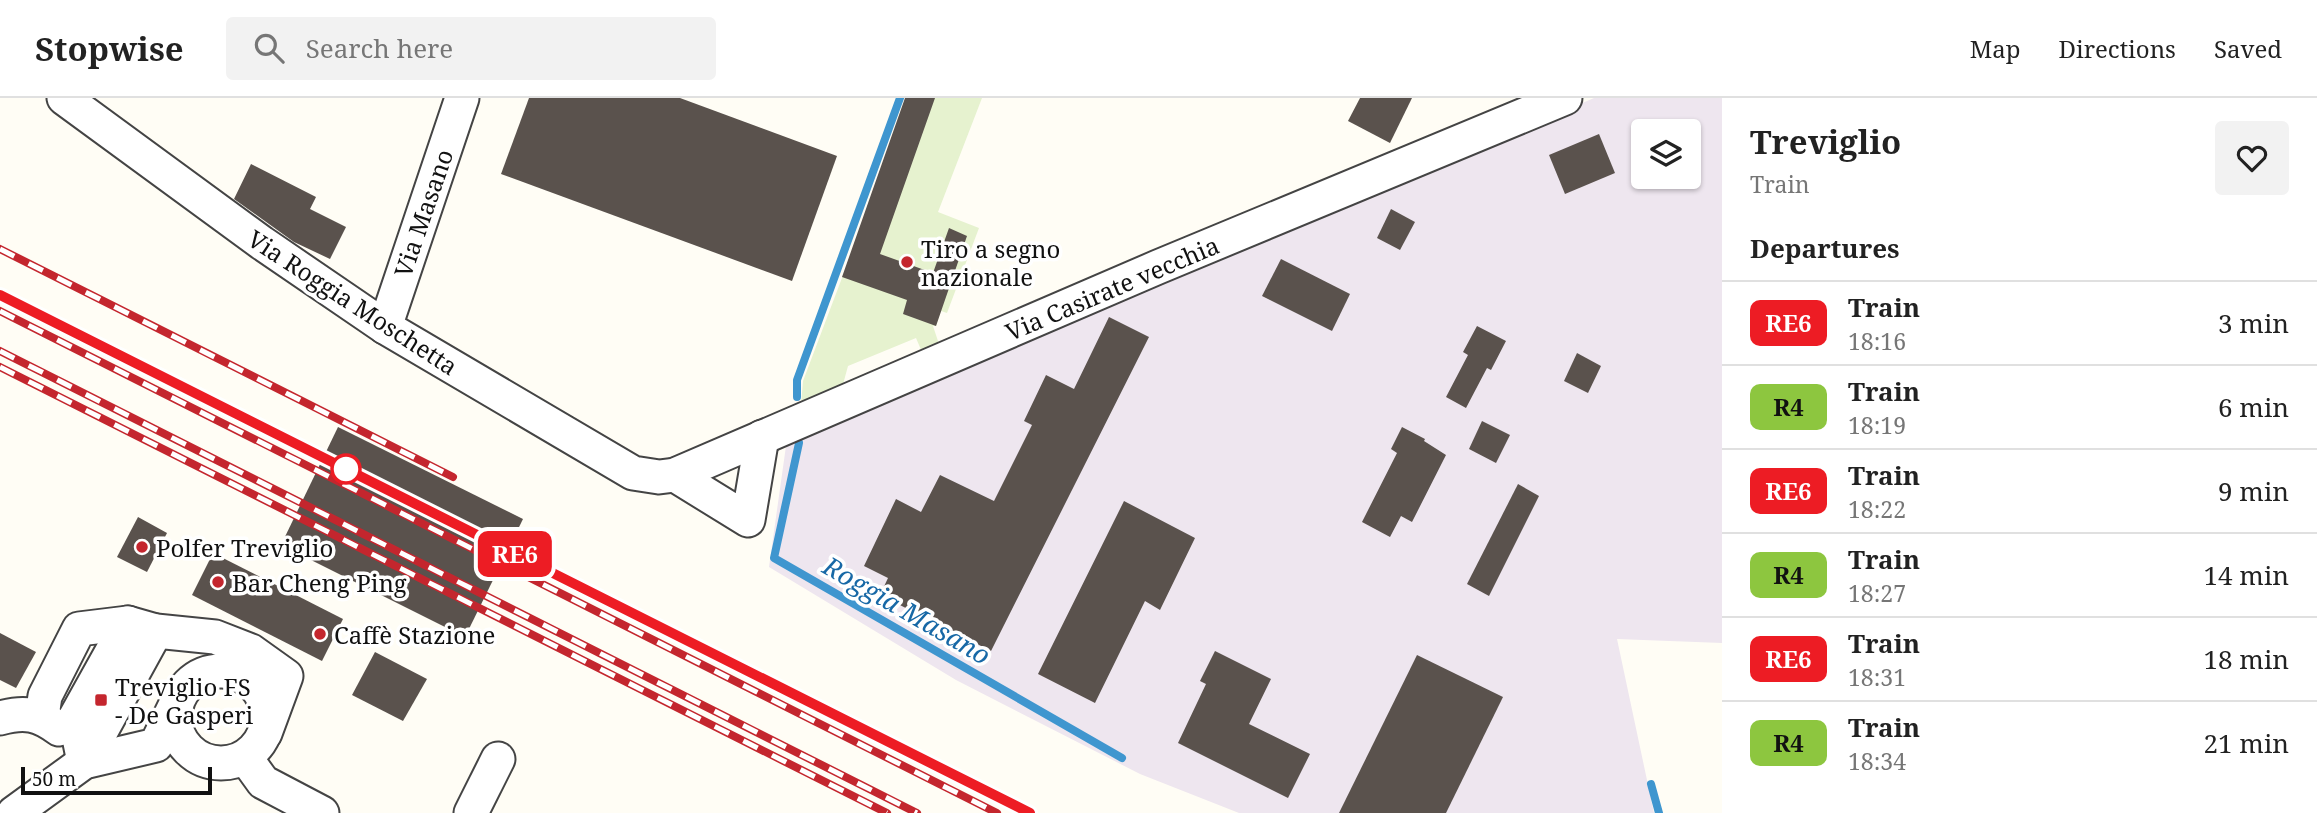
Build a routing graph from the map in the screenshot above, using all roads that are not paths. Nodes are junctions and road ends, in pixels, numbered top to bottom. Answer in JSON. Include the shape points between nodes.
{"nodes":[{"id":1,"x":64,"y":98,"type":"edge"},
{"id":2,"x":462,"y":98,"type":"edge"},
{"id":3,"x":1565,"y":98,"type":"edge"},
{"id":4,"x":385,"y":327,"type":"junction"},
{"id":5,"x":762,"y":437,"type":"junction"},
{"id":6,"x":667,"y":476,"type":"junction"},
{"id":7,"x":142,"y":627,"type":"junction"},
{"id":8,"x":239,"y":674,"type":"junction"},
{"id":9,"x":178,"y":698,"type":"junction"},
{"id":10,"x":42,"y":716,"type":"junction"},
{"id":11,"x":0,"y":718,"type":"edge"},
{"id":12,"x":156,"y":745,"type":"junction"},
{"id":13,"x":498,"y":759,"type":"dead end"},
{"id":14,"x":204,"y":760,"type":"junction"},
{"id":15,"x":89,"y":767,"type":"junction"},
{"id":16,"x":258,"y":771,"type":"edge"},
{"id":17,"x":14,"y":813,"type":"edge"},
{"id":18,"x":322,"y":813,"type":"edge"},
{"id":19,"x":471,"y":813,"type":"edge"}],
"edges":[{"from":1,"to":4,"type":"street","name":"Via Roggia Moschetta"},
{"from":2,"to":4,"type":"street","name":"Via Masano"},
{"from":3,"to":5,"type":"street","name":"Via Casirate vecchia"},
{"from":4,"to":6,"type":"street","name":"Via Roggia Moschetta","via":[[633,473]]},
{"from":5,"to":6,"type":"street","name":"Via Casirate vecchia"},
{"from":5,"to":6,"type":"street","name":"Via Roggia Moschetta","via":[[748,520]]},
{"from":7,"to":10,"type":"street","via":[[79,629],[45,696]]},
{"from":7,"to":15,"type":"street"},
{"from":7,"to":16,"type":"street","via":[[215,637],[251,651],[286,676]]},
{"from":8,"to":9,"type":"street","via":[[205,673],[192,680]]},
{"from":8,"to":12,"type":"street","via":[[197,652],[163,698],[150,728]]},
{"from":8,"to":16,"type":"street","via":[[262,696],[267,714]]},
{"from":9,"to":12,"type":"street"},
{"from":9,"to":14,"type":"street","via":[[174,716],[178,734],[187,749]]},
{"from":10,"to":11,"type":"street"},
{"from":10,"to":15,"type":"street","via":[[66,734]]},
{"from":12,"to":15,"type":"street"},
{"from":13,"to":19,"type":"street"},
{"from":14,"to":15,"type":"street"},
{"from":14,"to":16,"type":"street"},
{"from":15,"to":17,"type":"street","via":[[57,781]]},
{"from":16,"to":18,"type":"street"}]}
